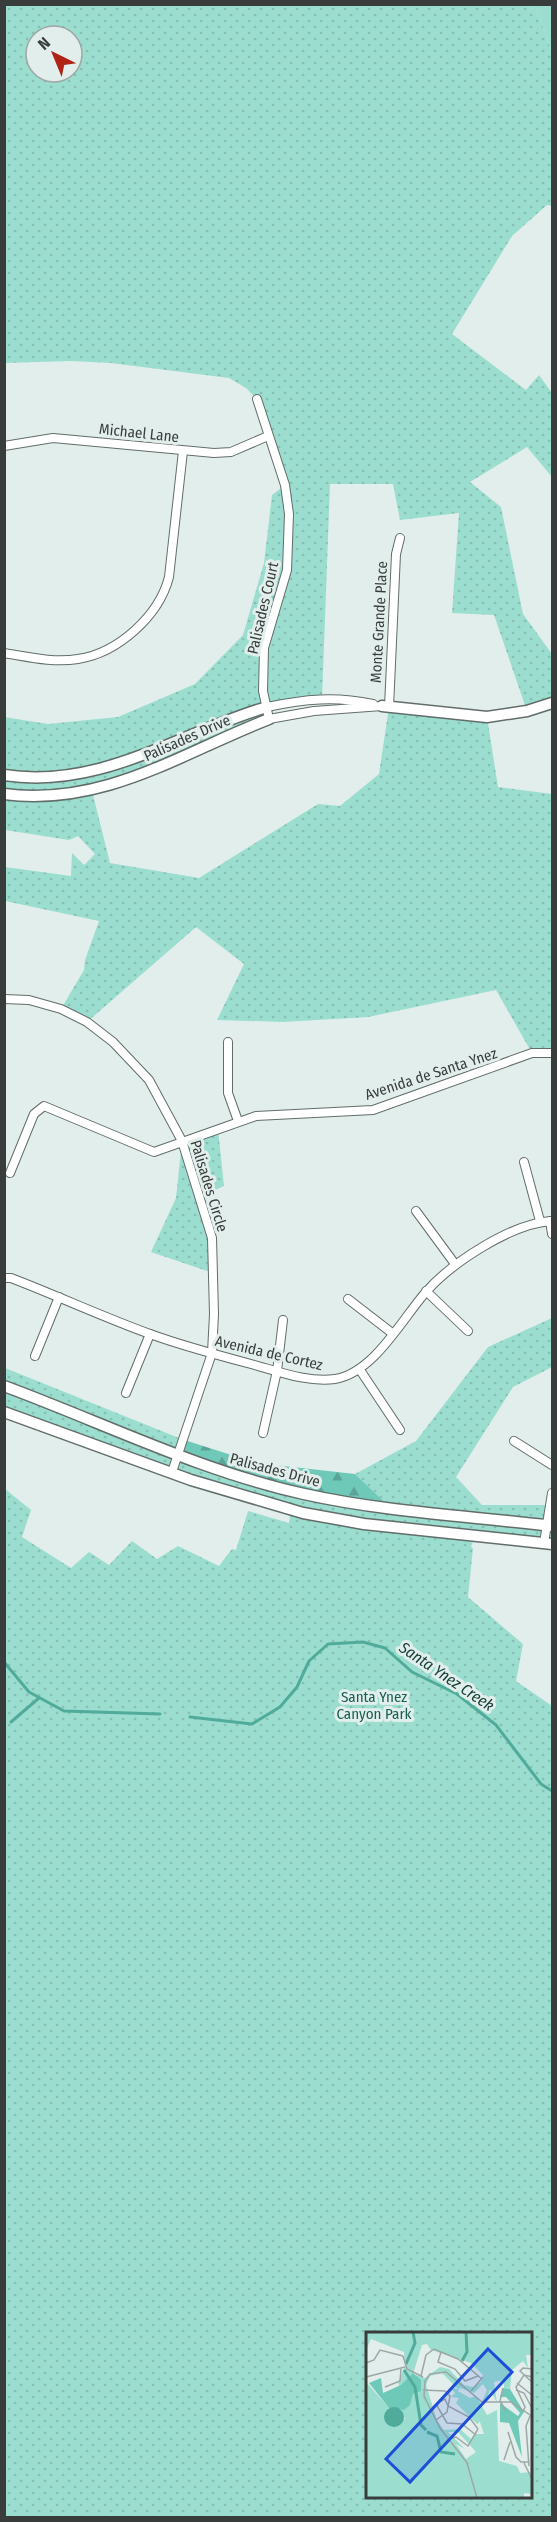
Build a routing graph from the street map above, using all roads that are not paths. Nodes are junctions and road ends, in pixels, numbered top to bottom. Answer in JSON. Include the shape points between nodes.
{"nodes":[{"id":1,"x":257,"y":399,"type":"dead end"},
{"id":2,"x":268,"y":436,"type":"junction"},
{"id":3,"x":4,"y":446,"type":"edge"},
{"id":4,"x":183,"y":451,"type":"junction"},
{"id":5,"x":400,"y":538,"type":"dead end"},
{"id":6,"x":4,"y":653,"type":"edge"},
{"id":7,"x":552,"y":703,"type":"edge"},
{"id":8,"x":267,"y":707,"type":"junction"},
{"id":9,"x":385,"y":707,"type":"junction"},
{"id":10,"x":269,"y":719,"type":"junction"},
{"id":11,"x":4,"y":775,"type":"edge"},
{"id":12,"x":4,"y":794,"type":"edge"},
{"id":13,"x":4,"y":999,"type":"edge"},
{"id":14,"x":228,"y":1042,"type":"dead end"},
{"id":15,"x":552,"y":1053,"type":"edge"},
{"id":16,"x":238,"y":1121,"type":"junction"},
{"id":17,"x":183,"y":1141,"type":"junction"},
{"id":18,"x":524,"y":1162,"type":"dead end"},
{"id":19,"x":10,"y":1173,"type":"dead end"},
{"id":20,"x":416,"y":1211,"type":"dead end"},
{"id":21,"x":540,"y":1221,"type":"junction"},
{"id":22,"x":551,"y":1221,"type":"edge"},
{"id":23,"x":552,"y":1234,"type":"edge"},
{"id":24,"x":455,"y":1264,"type":"junction"},
{"id":25,"x":4,"y":1278,"type":"edge"},
{"id":26,"x":426,"y":1291,"type":"junction"},
{"id":27,"x":59,"y":1297,"type":"junction"},
{"id":28,"x":348,"y":1299,"type":"dead end"},
{"id":29,"x":283,"y":1320,"type":"dead end"},
{"id":30,"x":468,"y":1330,"type":"dead end"},
{"id":31,"x":392,"y":1333,"type":"junction"},
{"id":32,"x":150,"y":1334,"type":"junction"},
{"id":33,"x":212,"y":1353,"type":"junction"},
{"id":34,"x":35,"y":1356,"type":"dead end"},
{"id":35,"x":360,"y":1370,"type":"junction"},
{"id":36,"x":277,"y":1371,"type":"junction"},
{"id":37,"x":4,"y":1386,"type":"edge"},
{"id":38,"x":126,"y":1393,"type":"dead end"},
{"id":39,"x":4,"y":1412,"type":"edge"},
{"id":40,"x":400,"y":1430,"type":"dead end"},
{"id":41,"x":263,"y":1433,"type":"dead end"},
{"id":42,"x":514,"y":1442,"type":"dead end"},
{"id":43,"x":179,"y":1455,"type":"junction"},
{"id":44,"x":552,"y":1465,"type":"edge"},
{"id":45,"x":172,"y":1472,"type":"junction"},
{"id":46,"x":552,"y":1493,"type":"edge"},
{"id":47,"x":302,"y":1494,"type":"junction"},
{"id":48,"x":299,"y":1511,"type":"junction"},
{"id":49,"x":550,"y":1526,"type":"edge"},
{"id":50,"x":548,"y":1544,"type":"edge"}],
"edges":[{"from":1,"to":2,"type":"street","name":"Palisades Court"},
{"from":2,"to":4,"type":"street","name":"Michael Lane","via":[[231,452]]},
{"from":2,"to":8,"type":"street","name":"Palisades Court","via":[[285,485],[289,545],[287,570],[264,648],[263,691]]},
{"from":3,"to":4,"type":"street","name":"Michael Lane","via":[[53,438]]},
{"from":4,"to":6,"type":"street","via":[[169,577],[159,603],[142,623],[102,652],[79,659],[43,660]]},
{"from":5,"to":9,"type":"street","name":"Monte Grande Place"},
{"from":7,"to":9,"type":"street","name":"Palisades Drive","via":[[487,717]]},
{"from":8,"to":9,"type":"street","name":"Palisades Drive","via":[[345,698]]},
{"from":8,"to":10,"type":"street","name":"Palisades Court"},
{"from":8,"to":11,"type":"street","name":"Palisades Drive","via":[[103,769],[42,778]]},
{"from":9,"to":10,"type":"street","name":"Palisades Drive","via":[[314,711]]},
{"from":10,"to":12,"type":"street","name":"Palisades Drive","via":[[114,786],[60,795]]},
{"from":13,"to":17,"type":"street","name":"Palisades Circle","via":[[29,1000],[61,1009],[113,1042],[150,1080]]},
{"from":14,"to":16,"type":"street","via":[[228,1093]]},
{"from":15,"to":16,"type":"street","name":"Avenida de Santa Ynez","via":[[532,1053],[373,1110],[256,1116]]},
{"from":16,"to":17,"type":"street","name":"Avenida de Santa Ynez"},
{"from":17,"to":19,"type":"street","name":"Avenida de Santa Ynez","via":[[154,1152],[44,1106],[34,1114]]},
{"from":17,"to":33,"type":"street","name":"Palisades Circle","via":[[212,1238]]},
{"from":18,"to":21,"type":"street"},
{"from":20,"to":24,"type":"street"},
{"from":21,"to":22,"type":"street","name":"Avenida de Cortez"},
{"from":21,"to":24,"type":"street","name":"Avenida de Cortez"},
{"from":22,"to":23,"type":"street"},
{"from":24,"to":26,"type":"street","name":"Avenida de Cortez"},
{"from":25,"to":27,"type":"street","name":"Avenida de Cortez"},
{"from":26,"to":30,"type":"street"},
{"from":26,"to":31,"type":"street","name":"Avenida de Cortez"},
{"from":27,"to":32,"type":"street","name":"Avenida de Cortez"},
{"from":27,"to":34,"type":"street"},
{"from":28,"to":31,"type":"street"},
{"from":29,"to":36,"type":"street"},
{"from":31,"to":35,"type":"street","name":"Avenida de Cortez"},
{"from":32,"to":33,"type":"street","name":"Avenida de Cortez"},
{"from":32,"to":38,"type":"street"},
{"from":33,"to":36,"type":"street","name":"Avenida de Cortez"},
{"from":33,"to":43,"type":"street","name":"Palisades Circle"},
{"from":35,"to":36,"type":"street","name":"Avenida de Cortez","via":[[338,1379],[320,1380]]},
{"from":35,"to":40,"type":"street"},
{"from":36,"to":41,"type":"street"},
{"from":37,"to":43,"type":"street","name":"Palisades Drive"},
{"from":39,"to":45,"type":"street"},
{"from":42,"to":44,"type":"street"},
{"from":43,"to":45,"type":"street","name":"Palisades Circle"},
{"from":43,"to":47,"type":"street","name":"Palisades Drive"},
{"from":45,"to":48,"type":"street"},
{"from":46,"to":49,"type":"street"},
{"from":47,"to":48,"type":"street"},
{"from":47,"to":49,"type":"street","name":"Palisades Drive","via":[[392,1509]]},
{"from":48,"to":50,"type":"street","via":[[364,1524]]},
{"from":49,"to":50,"type":"street"}]}
